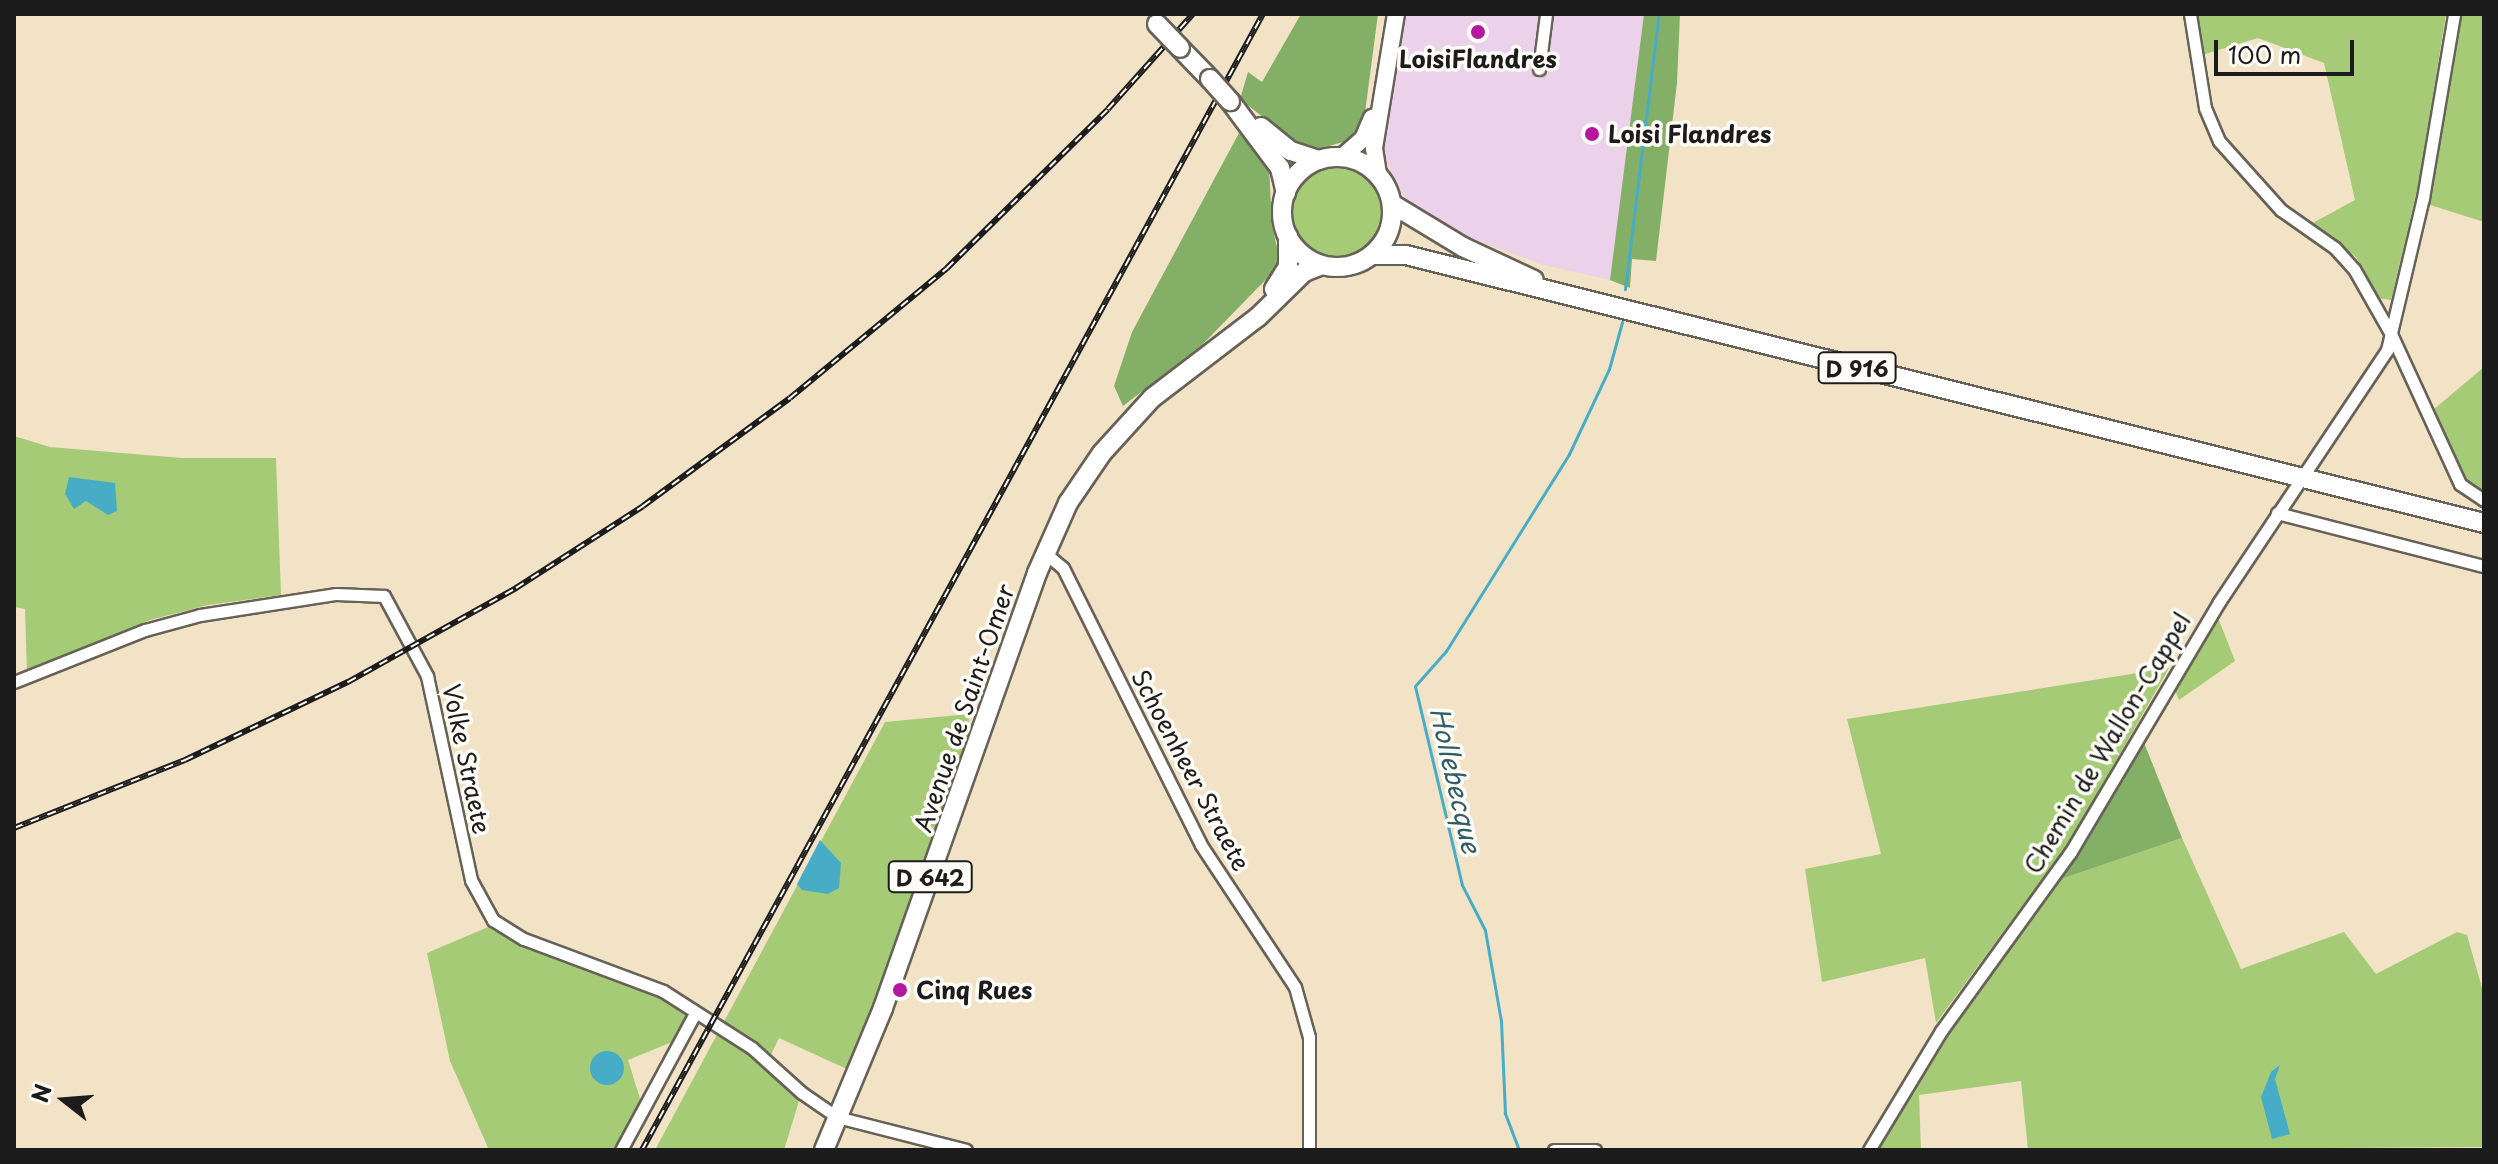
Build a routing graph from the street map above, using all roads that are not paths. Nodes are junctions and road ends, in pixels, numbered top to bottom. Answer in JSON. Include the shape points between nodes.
{"nodes":[{"id":1,"x":1388,"y":14,"type":"edge"},
{"id":2,"x":1396,"y":14,"type":"edge"},
{"id":3,"x":1546,"y":14,"type":"edge"},
{"id":4,"x":2190,"y":14,"type":"edge"},
{"id":5,"x":2454,"y":14,"type":"edge"},
{"id":6,"x":1152,"y":19,"type":"edge"},
{"id":7,"x":1539,"y":69,"type":"dead end"},
{"id":8,"x":1230,"y":101,"type":"junction"},
{"id":9,"x":1342,"y":157,"type":"junction"},
{"id":10,"x":1319,"y":160,"type":"junction"},
{"id":11,"x":1378,"y":174,"type":"junction"},
{"id":12,"x":1286,"y":193,"type":"junction"},
{"id":13,"x":1392,"y":204,"type":"junction"},
{"id":14,"x":1288,"y":236,"type":"junction"},
{"id":15,"x":1372,"y":255,"type":"junction"},
{"id":16,"x":1322,"y":265,"type":"junction"},
{"id":17,"x":1593,"y":301,"type":"junction"},
{"id":18,"x":1231,"y":335,"type":"junction"},
{"id":19,"x":2392,"y":336,"type":"junction"},
{"id":20,"x":2300,"y":478,"type":"junction"},
{"id":21,"x":2484,"y":500,"type":"edge"},
{"id":22,"x":2277,"y":513,"type":"junction"},
{"id":23,"x":2484,"y":523,"type":"edge"},
{"id":24,"x":1045,"y":553,"type":"junction"},
{"id":25,"x":2484,"y":566,"type":"edge"},
{"id":26,"x":14,"y":682,"type":"edge"},
{"id":27,"x":695,"y":1013,"type":"junction"},
{"id":28,"x":837,"y":1117,"type":"junction"},
{"id":29,"x":621,"y":1150,"type":"edge"},
{"id":30,"x":824,"y":1150,"type":"edge"},
{"id":31,"x":966,"y":1150,"type":"edge"},
{"id":32,"x":1309,"y":1150,"type":"edge"},
{"id":33,"x":1554,"y":1150,"type":"edge"},
{"id":34,"x":1595,"y":1150,"type":"edge"},
{"id":35,"x":1869,"y":1150,"type":"edge"}],
"edges":[{"from":1,"to":9,"type":"main road","via":[[1372,119],[1363,139]]},
{"from":2,"to":11,"type":"main road","via":[[1374,148]]},
{"from":3,"to":7,"type":"street"},
{"from":4,"to":19,"type":"street","via":[[2205,108],[2219,141],[2281,210],[2345,258]]},
{"from":5,"to":19,"type":"street","via":[[2423,198]]},
{"from":6,"to":8,"type":"main road","bridge":true},
{"from":8,"to":10,"type":"main road","via":[[1287,149]]},
{"from":8,"to":12,"type":"main road","via":[[1280,168]]},
{"from":9,"to":10,"type":"main road"},
{"from":9,"to":11,"type":"main road"},
{"from":10,"to":12,"type":"main road","via":[[1299,172]]},
{"from":11,"to":13,"type":"main road"},
{"from":12,"to":14,"type":"main road","via":[[1282,217]]},
{"from":13,"to":15,"type":"main road","via":[[1390,230]]},
{"from":13,"to":17,"type":"main road","number":"D 916","via":[[1482,256]]},
{"from":14,"to":16,"type":"main road","via":[[1300,253]]},
{"from":14,"to":18,"type":"main road","name":"Avenue de Saint-Omer","number":"D 642","via":[[1283,277]]},
{"from":15,"to":16,"type":"main road","via":[[1348,266]]},
{"from":15,"to":17,"type":"main road","number":"D 916","via":[[1406,255]]},
{"from":16,"to":18,"type":"main road","name":"Avenue de Saint-Omer","number":"D 642","via":[[1304,272]]},
{"from":17,"to":20,"type":"main road","number":"D 916"},
{"from":18,"to":24,"type":"main road","name":"Avenue de Saint-Omer","number":"D 642","via":[[1160,391],[1117,434],[1077,488]]},
{"from":19,"to":20,"type":"street","name":"Chemin de Wallon-Cappel"},
{"from":19,"to":21,"type":"street","via":[[2460,484]]},
{"from":20,"to":22,"type":"street","name":"Chemin de Wallon-Cappel"},
{"from":20,"to":23,"type":"main road","number":"D 916"},
{"from":22,"to":25,"type":"street"},
{"from":22,"to":35,"type":"street","name":"Chemin de Wallon-Cappel","via":[[2076,843],[1941,1031]]},
{"from":24,"to":28,"type":"main road","name":"Avenue de Saint-Omer","number":"D 642","via":[[887,998]]},
{"from":24,"to":32,"type":"street","name":"Schoenheer Straete","via":[[1063,568],[1205,853],[1295,987],[1309,1037]]},
{"from":26,"to":27,"type":"street","name":"Volke Straete","via":[[191,617],[336,594],[384,596],[429,683],[469,872],[484,908],[510,933],[651,985]]},
{"from":27,"to":28,"type":"street","name":"Volke Straete","via":[[752,1048]]},
{"from":27,"to":29,"type":"street"},
{"from":28,"to":30,"type":"main road","name":"Avenue de Saint-Omer","number":"D 642"},
{"from":28,"to":31,"type":"street"},
{"from":33,"to":34,"type":"street"}]}
